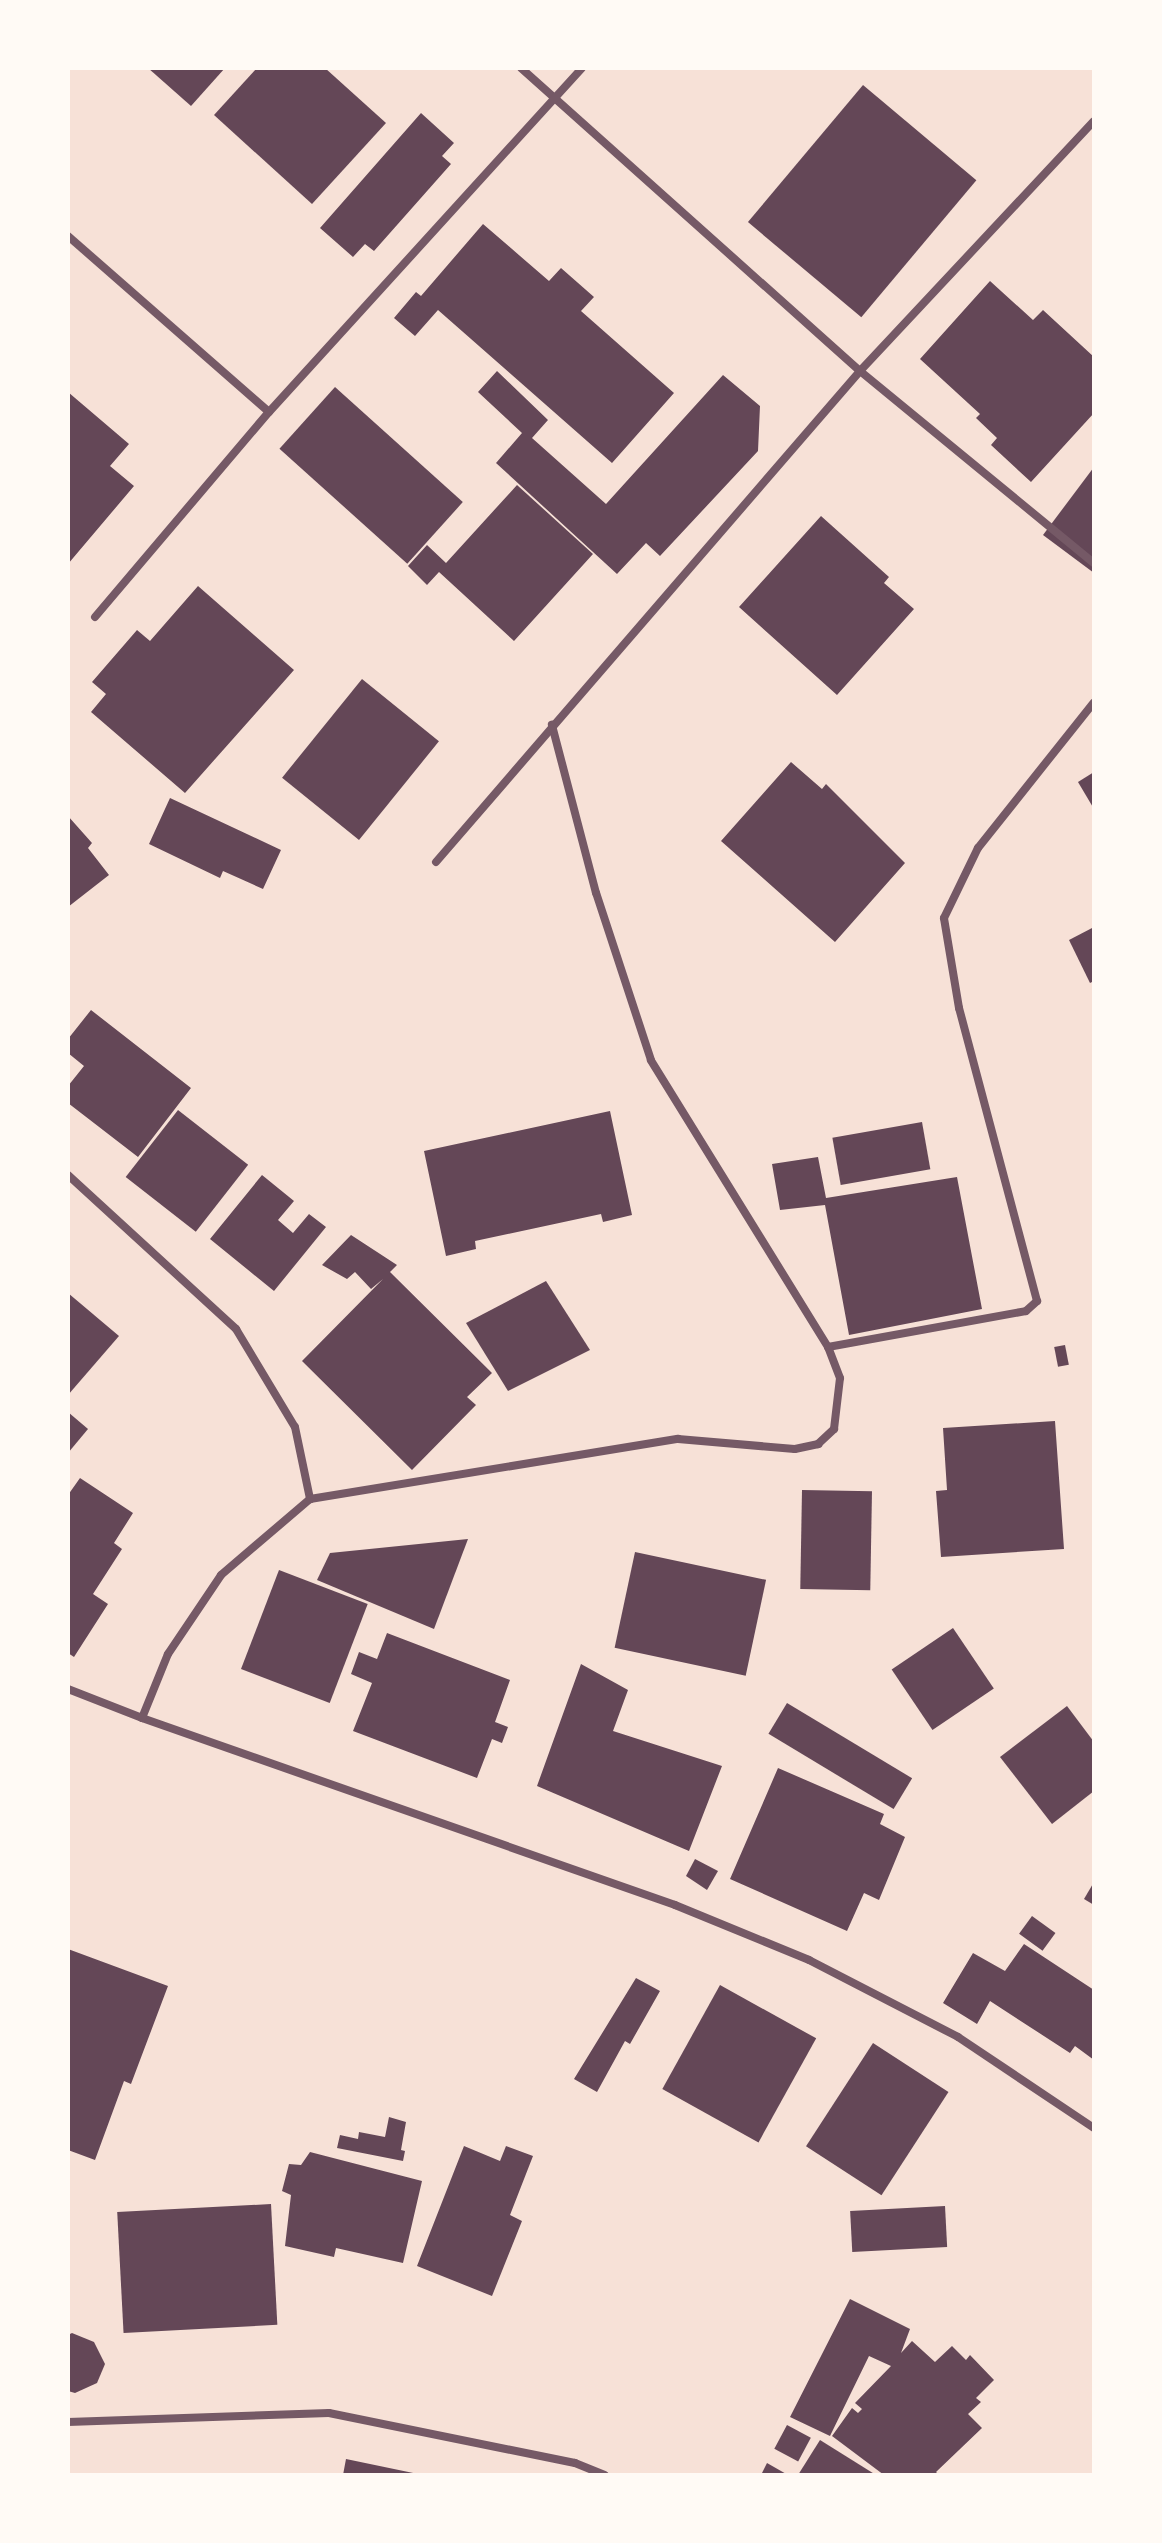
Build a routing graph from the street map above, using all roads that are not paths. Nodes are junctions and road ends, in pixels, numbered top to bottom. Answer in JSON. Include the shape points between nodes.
{"nodes":[{"id":1,"x":521,"y":68,"type":"edge"},
{"id":2,"x":582,"y":68,"type":"edge"},
{"id":3,"x":555,"y":98,"type":"junction"},
{"id":4,"x":1094,"y":121,"type":"edge"},
{"id":5,"x":68,"y":236,"type":"edge"},
{"id":6,"x":860,"y":371,"type":"junction"},
{"id":7,"x":269,"y":412,"type":"junction"},
{"id":8,"x":1094,"y":563,"type":"edge"},
{"id":9,"x":95,"y":617,"type":"dead end"},
{"id":10,"x":1094,"y":702,"type":"edge"},
{"id":11,"x":552,"y":725,"type":"junction"},
{"id":12,"x":436,"y":862,"type":"dead end"},
{"id":13,"x":68,"y":1175,"type":"edge"},
{"id":14,"x":828,"y":1347,"type":"junction"},
{"id":15,"x":310,"y":1499,"type":"junction"},
{"id":16,"x":68,"y":1689,"type":"edge"},
{"id":17,"x":142,"y":1718,"type":"junction"},
{"id":18,"x":1094,"y":2128,"type":"edge"},
{"id":19,"x":68,"y":2422,"type":"edge"},
{"id":20,"x":605,"y":2475,"type":"edge"}],
"edges":[{"from":1,"to":3,"type":"street"},
{"from":2,"to":3,"type":"street"},
{"from":3,"to":6,"type":"street"},
{"from":3,"to":7,"type":"street"},
{"from":4,"to":6,"type":"street"},
{"from":5,"to":7,"type":"street"},
{"from":6,"to":8,"type":"street"},
{"from":6,"to":11,"type":"street"},
{"from":7,"to":9,"type":"street"},
{"from":10,"to":14,"type":"street","via":[[978,848],[944,918],[959,1008],[1037,1301],[1026,1311]]},
{"from":11,"to":12,"type":"street"},
{"from":11,"to":14,"type":"street","via":[[596,893],[651,1060]]},
{"from":13,"to":15,"type":"street","via":[[236,1329],[295,1427]]},
{"from":14,"to":15,"type":"street","via":[[840,1378],[834,1429],[818,1444],[795,1449],[678,1439]]},
{"from":15,"to":17,"type":"street","via":[[221,1575],[168,1654]]},
{"from":16,"to":17,"type":"street"},
{"from":17,"to":18,"type":"street","via":[[675,1905],[809,1960],[958,2037]]},
{"from":19,"to":20,"type":"street","via":[[329,2413],[575,2463]]}]}
